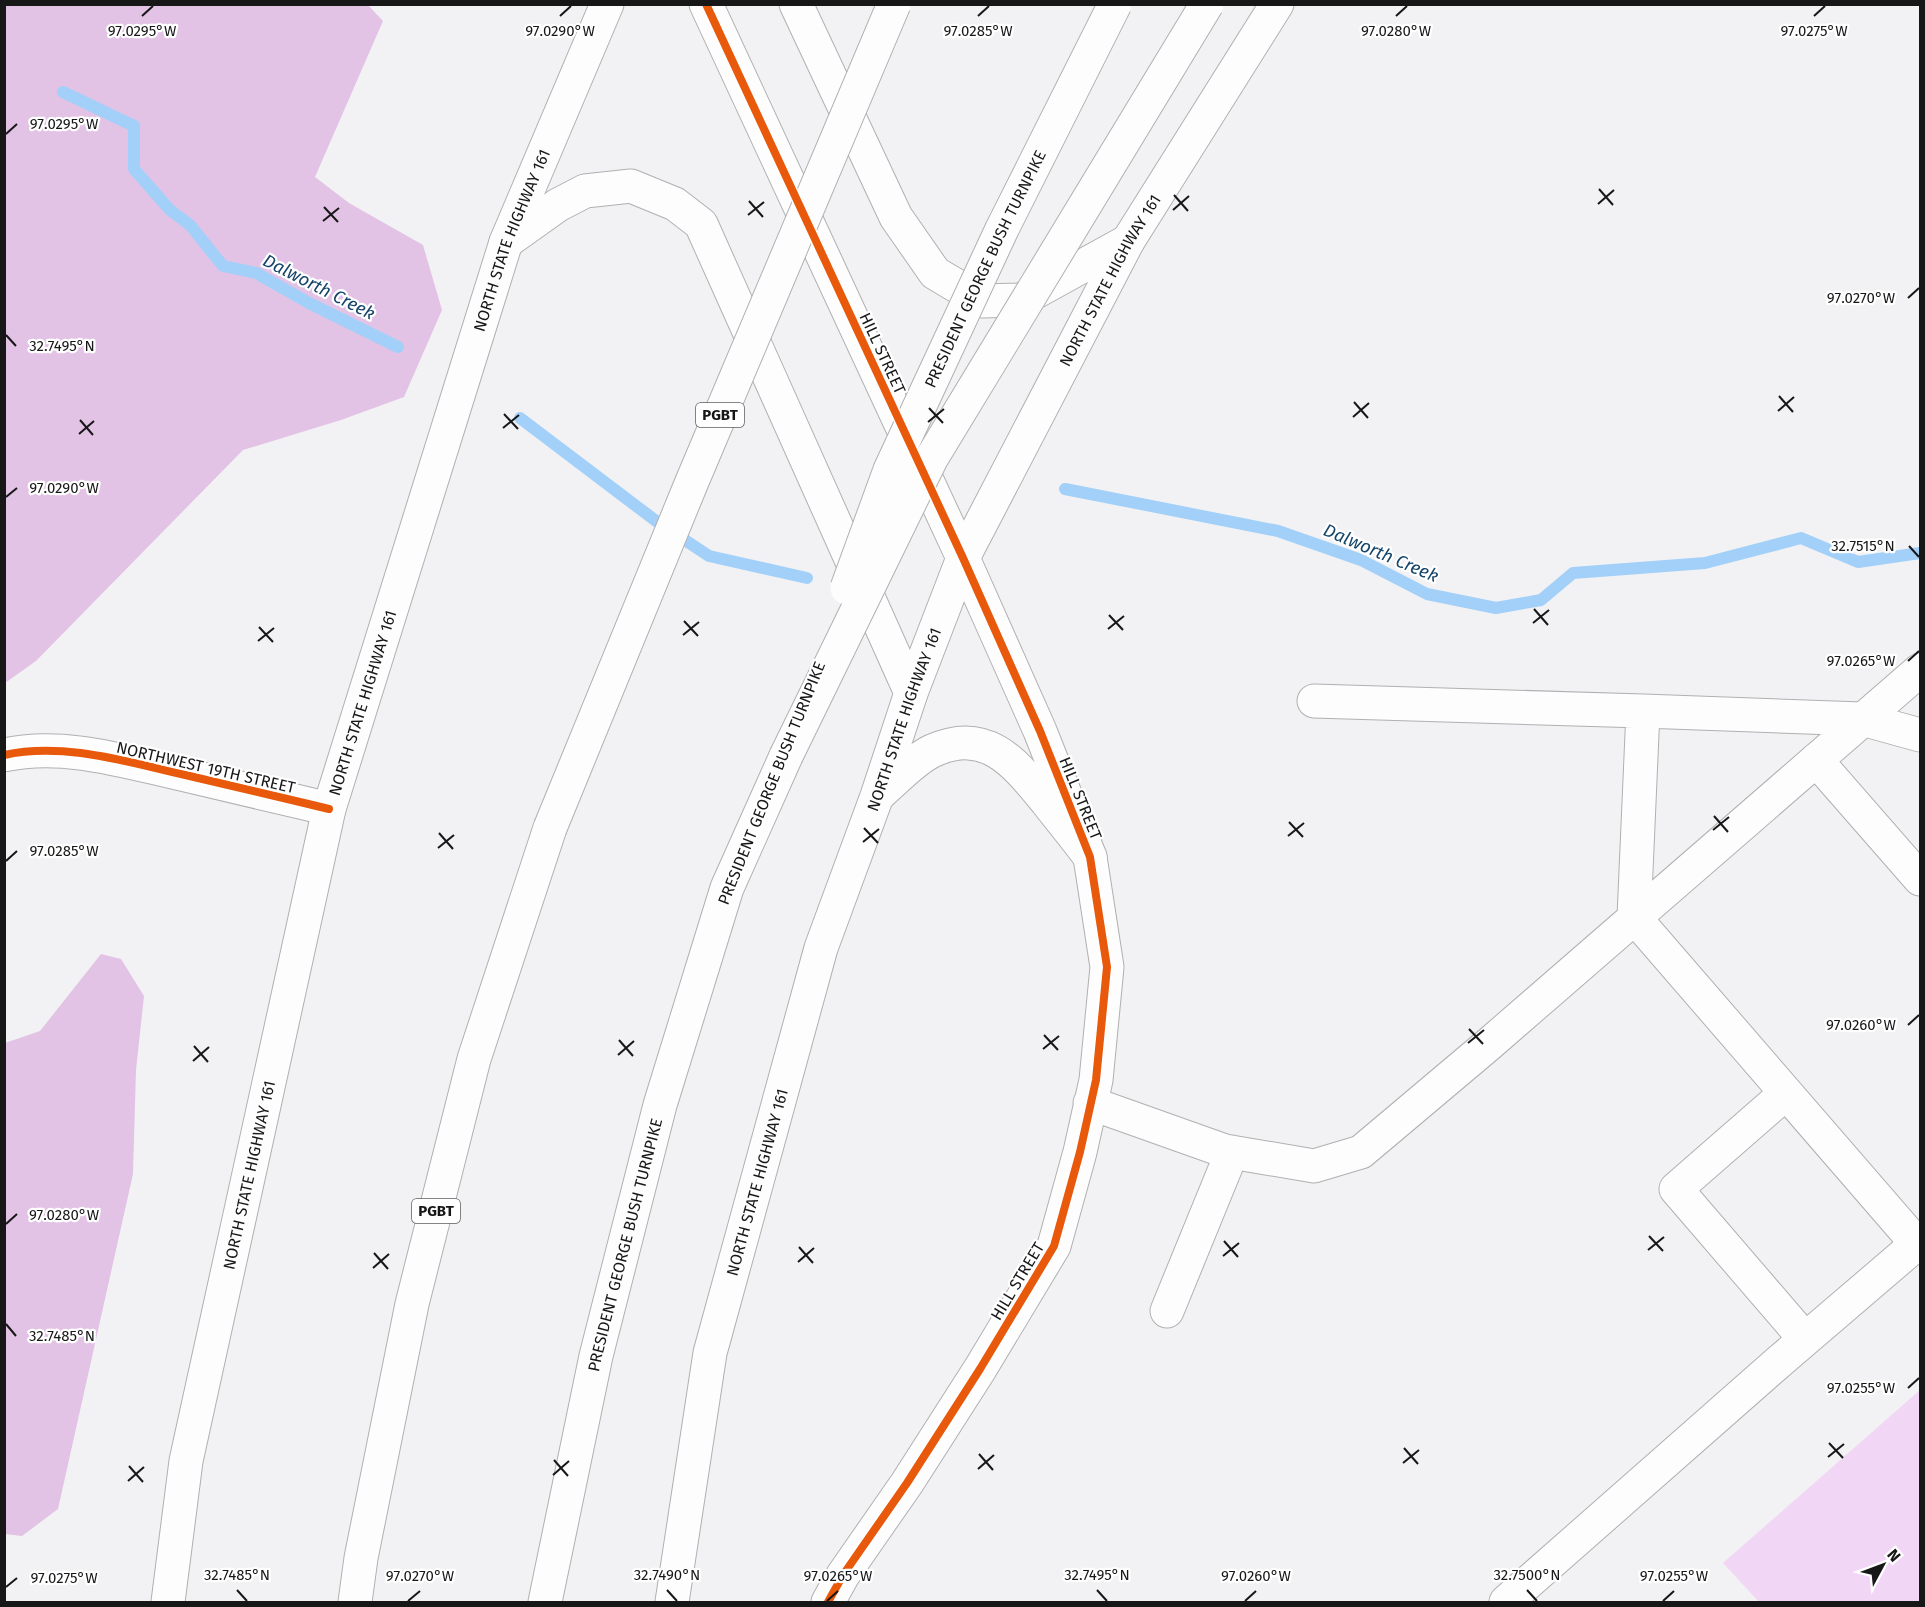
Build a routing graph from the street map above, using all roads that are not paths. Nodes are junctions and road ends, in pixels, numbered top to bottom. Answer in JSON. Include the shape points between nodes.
{"nodes":[{"id":1,"x":606,"y":4,"type":"edge"},
{"id":2,"x":706,"y":4,"type":"edge"},
{"id":3,"x":796,"y":4,"type":"edge"},
{"id":4,"x":894,"y":4,"type":"edge"},
{"id":5,"x":1114,"y":4,"type":"edge"},
{"id":6,"x":1207,"y":4,"type":"edge"},
{"id":7,"x":1277,"y":4,"type":"edge"},
{"id":8,"x":1128,"y":241,"type":"junction"},
{"id":9,"x":506,"y":242,"type":"junction"},
{"id":10,"x":963,"y":558,"type":"junction"},
{"id":11,"x":1920,"y":670,"type":"edge"},
{"id":12,"x":911,"y":693,"type":"junction"},
{"id":13,"x":1314,"y":701,"type":"dead end"},
{"id":14,"x":1643,"y":711,"type":"junction"},
{"id":15,"x":1862,"y":719,"type":"junction"},
{"id":16,"x":1920,"y":735,"type":"edge"},
{"id":17,"x":4,"y":755,"type":"edge"},
{"id":18,"x":786,"y":756,"type":"junction"},
{"id":19,"x":1816,"y":760,"type":"junction"},
{"id":20,"x":877,"y":796,"type":"junction"},
{"id":21,"x":329,"y":809,"type":"junction"},
{"id":22,"x":1090,"y":857,"type":"junction"},
{"id":23,"x":1920,"y":879,"type":"edge"},
{"id":24,"x":1634,"y":917,"type":"junction"},
{"id":25,"x":1786,"y":1093,"type":"junction"},
{"id":26,"x":1090,"y":1103,"type":"junction"},
{"id":27,"x":1232,"y":1152,"type":"junction"},
{"id":28,"x":1919,"y":1243,"type":"edge"},
{"id":29,"x":1167,"y":1311,"type":"dead end"},
{"id":30,"x":1805,"y":1340,"type":"junction"},
{"id":31,"x":168,"y":1602,"type":"edge"},
{"id":32,"x":355,"y":1602,"type":"edge"},
{"id":33,"x":545,"y":1602,"type":"edge"},
{"id":34,"x":672,"y":1602,"type":"edge"},
{"id":35,"x":828,"y":1602,"type":"edge"},
{"id":36,"x":1506,"y":1602,"type":"edge"}],
"edges":[{"from":1,"to":9,"type":"main road","name":"NORTH STATE HIGHWAY 161"},
{"from":2,"to":10,"type":"main road","name":"HILL STREET"},
{"from":3,"to":8,"type":"main road","via":[[896,217],[935,273],[982,301],[1021,300]]},
{"from":4,"to":32,"type":"main road","number":"PGBT","bridge":true,"via":[[550,828],[474,1059],[418,1281]]},
{"from":5,"to":18,"type":"main road","name":"PRESIDENT GEORGE BUSH TURNPIKE","bridge":true,"via":[[1002,229],[890,470]]},
{"from":6,"to":18,"type":"main road","bridge":true,"via":[[931,459]]},
{"from":7,"to":8,"type":"main road","name":"NORTH STATE HIGHWAY 161"},
{"from":8,"to":10,"type":"main road","name":"NORTH STATE HIGHWAY 161"},
{"from":9,"to":12,"type":"main road","via":[[585,191],[631,186],[675,204],[701,224]]},
{"from":9,"to":21,"type":"main road","name":"NORTH STATE HIGHWAY 161"},
{"from":10,"to":12,"type":"main road","name":"NORTH STATE HIGHWAY 161"},
{"from":10,"to":22,"type":"main road","name":"HILL STREET","via":[[1040,731]]},
{"from":11,"to":15,"type":"main road"},
{"from":12,"to":20,"type":"main road","name":"NORTH STATE HIGHWAY 161"},
{"from":13,"to":14,"type":"main road"},
{"from":14,"to":15,"type":"main road"},
{"from":14,"to":24,"type":"main road"},
{"from":15,"to":16,"type":"main road"},
{"from":15,"to":19,"type":"main road"},
{"from":17,"to":21,"type":"main road","name":"NORTHWEST 19TH STREET","via":[[60,750]]},
{"from":18,"to":33,"type":"main road","name":"PRESIDENT GEORGE BUSH TURNPIKE","via":[[727,888],[660,1105],[596,1356]]},
{"from":19,"to":23,"type":"main road"},
{"from":19,"to":24,"type":"main road"},
{"from":20,"to":22,"type":"main road","via":[[930,752],[965,742],[980,745],[999,752],[1020,768]]},
{"from":20,"to":34,"type":"main road","name":"NORTH STATE HIGHWAY 161","via":[[821,948],[710,1353]]},
{"from":21,"to":31,"type":"main road","name":"NORTH STATE HIGHWAY 161","via":[[186,1461]]},
{"from":22,"to":26,"type":"main road","name":"HILL STREET","via":[[1107,967],[1096,1080]]},
{"from":24,"to":25,"type":"main road"},
{"from":24,"to":27,"type":"main road","via":[[1361,1152],[1314,1166]]},
{"from":25,"to":28,"type":"main road"},
{"from":25,"to":30,"type":"main road","via":[[1676,1189]]},
{"from":26,"to":27,"type":"main road"},
{"from":26,"to":35,"type":"main road","name":"HILL STREET","via":[[1054,1246],[980,1369]]},
{"from":27,"to":29,"type":"main road"},
{"from":28,"to":30,"type":"main road"},
{"from":30,"to":36,"type":"main road"}]}
